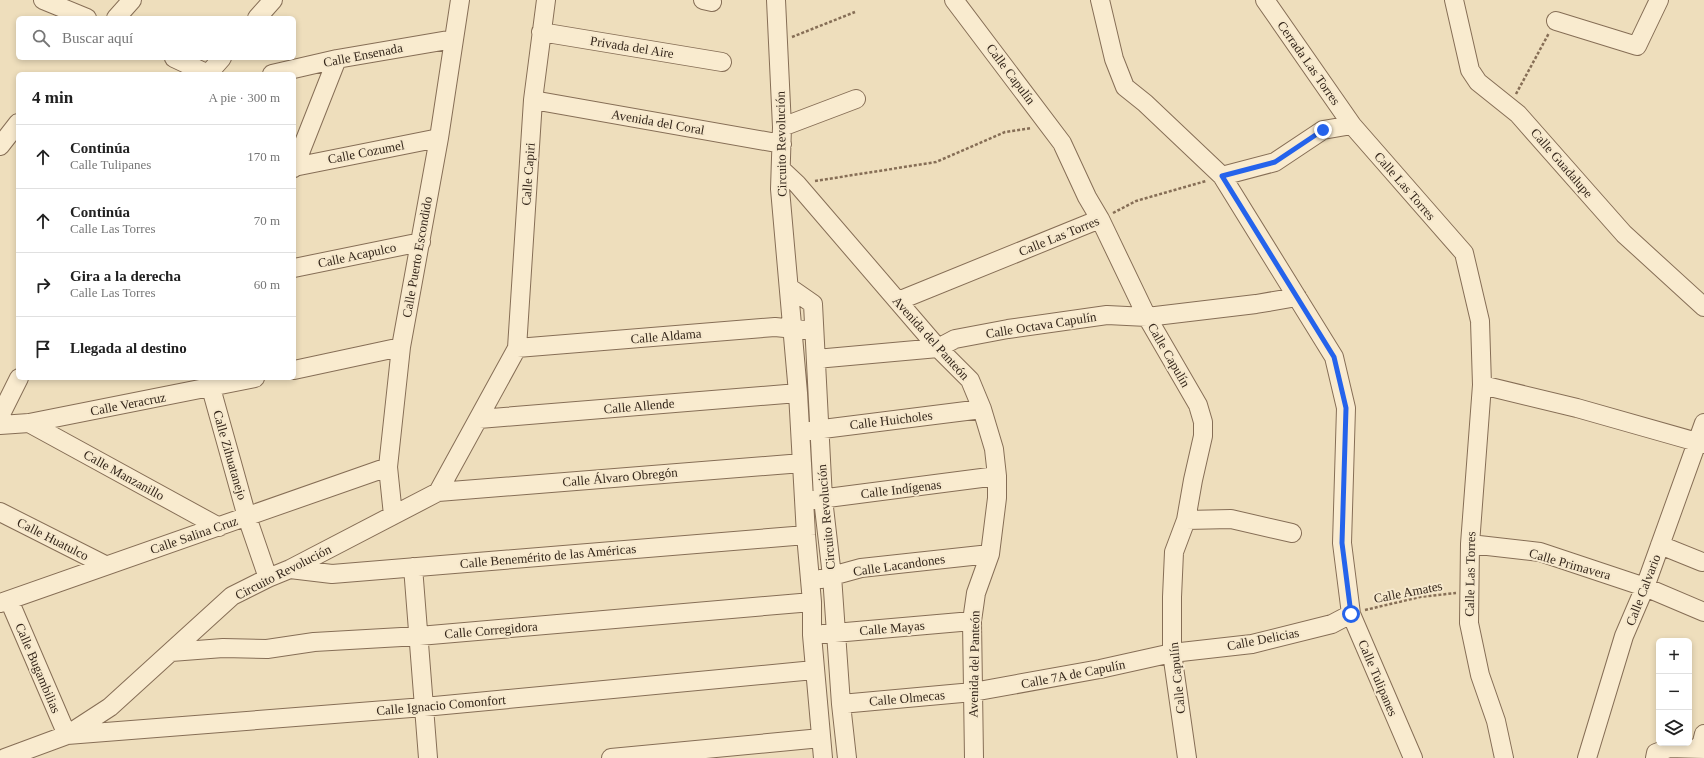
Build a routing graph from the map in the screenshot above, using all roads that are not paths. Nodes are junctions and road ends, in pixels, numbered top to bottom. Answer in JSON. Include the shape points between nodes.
{"nodes":[{"id":1,"x":43,"y":0,"type":"edge"},
{"id":2,"x":132,"y":0,"type":"edge"},
{"id":3,"x":273,"y":0,"type":"edge"},
{"id":4,"x":460,"y":0,"type":"edge"},
{"id":5,"x":546,"y":0,"type":"edge"},
{"id":6,"x":776,"y":0,"type":"edge"},
{"id":7,"x":954,"y":0,"type":"edge"},
{"id":8,"x":1100,"y":0,"type":"edge"},
{"id":9,"x":1265,"y":0,"type":"edge"},
{"id":10,"x":1454,"y":0,"type":"edge"},
{"id":11,"x":1659,"y":0,"type":"edge"},
{"id":12,"x":82,"y":16,"type":"edge"},
{"id":13,"x":118,"y":16,"type":"edge"},
{"id":14,"x":259,"y":16,"type":"edge"},
{"id":15,"x":1556,"y":21,"type":"road end"},
{"id":16,"x":541,"y":32,"type":"junction"},
{"id":17,"x":454,"y":39,"type":"junction"},
{"id":18,"x":337,"y":59,"type":"junction"},
{"id":19,"x":178,"y":60,"type":"edge"},
{"id":20,"x":220,"y":60,"type":"edge"},
{"id":21,"x":722,"y":62,"type":"dead end"},
{"id":22,"x":204,"y":72,"type":"edge"},
{"id":23,"x":210,"y":72,"type":"edge"},
{"id":24,"x":281,"y":72,"type":"edge"},
{"id":25,"x":856,"y":99,"type":"dead end"},
{"id":26,"x":533,"y":100,"type":"junction"},
{"id":27,"x":1352,"y":125,"type":"junction"},
{"id":28,"x":16,"y":126,"type":"edge"},
{"id":29,"x":782,"y":136,"type":"junction"},
{"id":30,"x":439,"y":138,"type":"junction"},
{"id":31,"x":0,"y":146,"type":"edge"},
{"id":32,"x":296,"y":162,"type":"edge"},
{"id":33,"x":296,"y":167,"type":"edge"},
{"id":34,"x":781,"y":169,"type":"junction"},
{"id":35,"x":1222,"y":176,"type":"junction"},
{"id":36,"x":1100,"y":220,"type":"junction"},
{"id":37,"x":421,"y":242,"type":"junction"},
{"id":38,"x":296,"y":268,"type":"edge"},
{"id":39,"x":790,"y":288,"type":"junction"},
{"id":40,"x":1297,"y":297,"type":"junction"},
{"id":41,"x":898,"y":301,"type":"junction"},
{"id":42,"x":1704,"y":307,"type":"edge"},
{"id":43,"x":1147,"y":317,"type":"junction"},
{"id":44,"x":793,"y":330,"type":"junction"},
{"id":45,"x":814,"y":330,"type":"junction"},
{"id":46,"x":401,"y":347,"type":"junction"},
{"id":47,"x":516,"y":348,"type":"junction"},
{"id":48,"x":938,"y":348,"type":"junction"},
{"id":49,"x":816,"y":359,"type":"junction"},
{"id":50,"x":296,"y":370,"type":"edge"},
{"id":51,"x":18,"y":380,"type":"edge"},
{"id":52,"x":237,"y":380,"type":"edge"},
{"id":53,"x":211,"y":383,"type":"edge"},
{"id":54,"x":1482,"y":385,"type":"junction"},
{"id":55,"x":798,"y":393,"type":"junction"},
{"id":56,"x":982,"y":409,"type":"junction"},
{"id":57,"x":0,"y":416,"type":"edge"},
{"id":58,"x":479,"y":419,"type":"junction"},
{"id":59,"x":29,"y":423,"type":"junction"},
{"id":60,"x":1704,"y":423,"type":"edge"},
{"id":61,"x":0,"y":425,"type":"edge"},
{"id":62,"x":820,"y":430,"type":"junction"},
{"id":63,"x":801,"y":432,"type":"junction"},
{"id":64,"x":1701,"y":443,"type":"edge"},
{"id":65,"x":802,"y":463,"type":"junction"},
{"id":66,"x":388,"y":467,"type":"junction"},
{"id":67,"x":997,"y":476,"type":"junction"},
{"id":68,"x":438,"y":492,"type":"junction"},
{"id":69,"x":823,"y":499,"type":"junction"},
{"id":70,"x":805,"y":500,"type":"junction"},
{"id":71,"x":0,"y":512,"type":"edge"},
{"id":72,"x":393,"y":515,"type":"junction"},
{"id":73,"x":247,"y":517,"type":"junction"},
{"id":74,"x":1186,"y":520,"type":"junction"},
{"id":75,"x":219,"y":527,"type":"junction"},
{"id":76,"x":1292,"y":533,"type":"dead end"},
{"id":77,"x":806,"y":535,"type":"junction"},
{"id":78,"x":1470,"y":544,"type":"junction"},
{"id":79,"x":1660,"y":545,"type":"junction"},
{"id":80,"x":990,"y":554,"type":"junction"},
{"id":81,"x":1702,"y":562,"type":"dead end"},
{"id":82,"x":105,"y":565,"type":"junction"},
{"id":83,"x":413,"y":567,"type":"junction"},
{"id":84,"x":290,"y":569,"type":"junction"},
{"id":85,"x":832,"y":576,"type":"junction"},
{"id":86,"x":268,"y":578,"type":"junction"},
{"id":87,"x":810,"y":582,"type":"junction"},
{"id":88,"x":1645,"y":587,"type":"junction"},
{"id":89,"x":5,"y":601,"type":"edge"},
{"id":90,"x":812,"y":602,"type":"junction"},
{"id":91,"x":1704,"y":612,"type":"edge"},
{"id":92,"x":1351,"y":614,"type":"junction"},
{"id":93,"x":972,"y":621,"type":"junction"},
{"id":94,"x":835,"y":633,"type":"junction"},
{"id":95,"x":812,"y":635,"type":"junction"},
{"id":96,"x":418,"y":636,"type":"junction"},
{"id":97,"x":171,"y":652,"type":"junction"},
{"id":98,"x":1172,"y":653,"type":"junction"},
{"id":99,"x":814,"y":670,"type":"junction"},
{"id":100,"x":973,"y":692,"type":"junction"},
{"id":101,"x":841,"y":704,"type":"junction"},
{"id":102,"x":424,"y":707,"type":"junction"},
{"id":103,"x":67,"y":735,"type":"junction"},
{"id":104,"x":821,"y":738,"type":"junction"},
{"id":105,"x":1703,"y":744,"type":"edge"},
{"id":106,"x":5,"y":758,"type":"edge"},
{"id":107,"x":428,"y":758,"type":"edge"},
{"id":108,"x":610,"y":758,"type":"edge"},
{"id":109,"x":823,"y":758,"type":"edge"},
{"id":110,"x":847,"y":758,"type":"edge"},
{"id":111,"x":974,"y":758,"type":"edge"},
{"id":112,"x":1187,"y":758,"type":"edge"},
{"id":113,"x":1413,"y":758,"type":"edge"},
{"id":114,"x":1504,"y":758,"type":"edge"},
{"id":115,"x":1587,"y":758,"type":"edge"},
{"id":116,"x":1655,"y":758,"type":"edge"}],
"edges":[{"from":1,"to":12,"type":"street"},
{"from":2,"to":13,"type":"street"},
{"from":3,"to":14,"type":"street"},
{"from":4,"to":17,"type":"street","name":"Calle Puerto Escondido"},
{"from":5,"to":16,"type":"street","name":"Calle Capiri"},
{"from":6,"to":29,"type":"street","name":"Circuito Revolución"},
{"from":7,"to":36,"type":"street","name":"Calle Capulín","via":[[1062,143]]},
{"from":8,"to":35,"type":"street","via":[[1114,59],[1125,87]]},
{"from":9,"to":27,"type":"street","name":"Cerrada Las Torres"},
{"from":10,"to":42,"type":"street","name":"Calle Guadalupe","via":[[1470,70],[1478,82],[1518,114],[1624,234]]},
{"from":11,"to":15,"type":"street","via":[[1637,46]]},
{"from":16,"to":21,"type":"street","name":"Privada del Aire"},
{"from":16,"to":26,"type":"street","name":"Calle Capiri"},
{"from":17,"to":18,"type":"street","name":"Calle Ensenada"},
{"from":17,"to":30,"type":"street","name":"Calle Puerto Escondido"},
{"from":18,"to":24,"type":"street","name":"Calle Ensenada"},
{"from":18,"to":32,"type":"street"},
{"from":19,"to":22,"type":"street"},
{"from":20,"to":23,"type":"street"},
{"from":25,"to":29,"type":"street"},
{"from":26,"to":29,"type":"street","name":"Avenida del Coral"},
{"from":26,"to":47,"type":"street","name":"Calle Capiri"},
{"from":27,"to":35,"type":"street","via":[[1323,130],[1275,162]]},
{"from":27,"to":54,"type":"street","name":"Calle Las Torres","via":[[1464,253],[1480,321]]},
{"from":28,"to":31,"type":"street"},
{"from":29,"to":34,"type":"street","name":"Circuito Revolución"},
{"from":30,"to":33,"type":"street","name":"Calle Cozumel"},
{"from":30,"to":37,"type":"street","name":"Calle Puerto Escondido"},
{"from":34,"to":39,"type":"street","name":"Circuito Revolución","via":[[780,189]]},
{"from":34,"to":41,"type":"street","name":"Avenida del Panteón"},
{"from":35,"to":40,"type":"street"},
{"from":36,"to":41,"type":"street","name":"Calle Las Torres"},
{"from":36,"to":43,"type":"street","name":"Calle Capulín"},
{"from":37,"to":38,"type":"street","name":"Calle Acapulco"},
{"from":37,"to":46,"type":"street","name":"Calle Puerto Escondido"},
{"from":39,"to":44,"type":"street","name":"Circuito Revolución"},
{"from":39,"to":45,"type":"street","name":"Circuito Revolución","via":[[813,304]]},
{"from":40,"to":43,"type":"street","name":"Calle Octava Capulín"},
{"from":40,"to":92,"type":"street","name":"Calle Tulipanes","via":[[1334,357],[1346,408],[1342,543]]},
{"from":41,"to":48,"type":"street","name":"Avenida del Panteón"},
{"from":43,"to":48,"type":"street","name":"Calle Octava Capulín","via":[[1107,315],[1008,329],[955,339]]},
{"from":43,"to":74,"type":"street","name":"Calle Capulín","via":[[1198,405],[1203,422],[1203,436]]},
{"from":44,"to":45,"type":"street","name":"Calle Aldama"},
{"from":44,"to":47,"type":"street","name":"Calle Aldama","via":[[775,327]]},
{"from":44,"to":55,"type":"street","name":"Circuito Revolución"},
{"from":45,"to":49,"type":"street","name":"Circuito Revolución"},
{"from":46,"to":50,"type":"street"},
{"from":46,"to":66,"type":"street","name":"Calle Puerto Escondido"},
{"from":47,"to":58,"type":"street"},
{"from":48,"to":49,"type":"street"},
{"from":48,"to":56,"type":"street","name":"Avenida del Panteón","via":[[970,380]]},
{"from":49,"to":62,"type":"street","name":"Circuito Revolución"},
{"from":51,"to":57,"type":"street"},
{"from":52,"to":53,"type":"street","name":"Calle Veracruz"},
{"from":53,"to":59,"type":"street","name":"Calle Veracruz"},
{"from":53,"to":73,"type":"street","name":"Calle Zihuatanejo"},
{"from":54,"to":64,"type":"street","via":[[1577,408]]},
{"from":54,"to":78,"type":"street","name":"Calle Las Torres"},
{"from":55,"to":58,"type":"street","name":"Calle Allende"},
{"from":55,"to":63,"type":"street","name":"Circuito Revolución"},
{"from":56,"to":62,"type":"street","name":"Calle Huicholes"},
{"from":56,"to":67,"type":"street","name":"Avenida del Panteón","via":[[994,449]]},
{"from":58,"to":68,"type":"street"},
{"from":59,"to":61,"type":"street","name":"Calle Veracruz"},
{"from":59,"to":75,"type":"street","name":"Calle Manzanillo"},
{"from":60,"to":64,"type":"street","name":"Calle Calvario"},
{"from":62,"to":63,"type":"street","name":"Calle Huicholes"},
{"from":62,"to":69,"type":"street","name":"Circuito Revolución"},
{"from":63,"to":65,"type":"street","name":"Circuito Revolución"},
{"from":64,"to":79,"type":"street","name":"Calle Calvario"},
{"from":65,"to":68,"type":"street","name":"Calle Álvaro Obregón"},
{"from":65,"to":70,"type":"street","name":"Circuito Revolución"},
{"from":66,"to":72,"type":"street","name":"Calle Puerto Escondido"},
{"from":66,"to":73,"type":"street","name":"Calle Salina Cruz"},
{"from":67,"to":69,"type":"street","name":"Calle Indígenas"},
{"from":67,"to":80,"type":"street","name":"Avenida del Panteón"},
{"from":68,"to":72,"type":"street","name":"Circuito Revolución"},
{"from":69,"to":70,"type":"street","name":"Calle Indígenas"},
{"from":69,"to":85,"type":"street","name":"Circuito Revolución"},
{"from":70,"to":77,"type":"street","name":"Circuito Revolución"},
{"from":71,"to":82,"type":"street","name":"Calle Huatulco"},
{"from":72,"to":84,"type":"street","name":"Circuito Revolución"},
{"from":73,"to":75,"type":"street","name":"Calle Salina Cruz"},
{"from":73,"to":86,"type":"street","name":"Calle Zihuatanejo"},
{"from":74,"to":76,"type":"street","via":[[1231,519]]},
{"from":74,"to":98,"type":"street","name":"Calle Capulín","via":[[1174,552]]},
{"from":75,"to":82,"type":"street","name":"Calle Salina Cruz"},
{"from":77,"to":83,"type":"street","name":"Calle Benemérito de las Américas"},
{"from":77,"to":87,"type":"street","name":"Circuito Revolución"},
{"from":78,"to":88,"type":"street","name":"Calle Primavera","via":[[1540,552]]},
{"from":78,"to":114,"type":"street","name":"Calle Las Torres","via":[[1469,623],[1480,676],[1496,721]]},
{"from":79,"to":81,"type":"street"},
{"from":79,"to":88,"type":"street","name":"Calle Calvario"},
{"from":80,"to":85,"type":"street","name":"Calle Lacandones","via":[[861,568]]},
{"from":80,"to":93,"type":"street","name":"Avenida del Panteón","via":[[976,593]]},
{"from":82,"to":89,"type":"street","name":"Calle Salina Cruz"},
{"from":83,"to":84,"type":"street","name":"Calle Benemérito de las Américas","via":[[332,574]]},
{"from":83,"to":96,"type":"street"},
{"from":84,"to":86,"type":"street","name":"Circuito Revolución"},
{"from":85,"to":87,"type":"street","name":"Calle Lacandones"},
{"from":85,"to":94,"type":"street","name":"Circuito Revolución"},
{"from":86,"to":97,"type":"street","name":"Circuito Revolución","via":[[232,596]]},
{"from":87,"to":90,"type":"street","name":"Circuito Revolución"},
{"from":88,"to":91,"type":"street","name":"Calle Primavera"},
{"from":88,"to":115,"type":"street","name":"Calle Calvario","via":[[1624,636]]},
{"from":89,"to":103,"type":"street","name":"Calle Bugambilias"},
{"from":90,"to":95,"type":"street","name":"Circuito Revolución"},
{"from":90,"to":96,"type":"street","name":"Calle Corregidora"},
{"from":92,"to":98,"type":"street","name":"Calle Delicias","via":[[1332,624],[1252,644]]},
{"from":92,"to":113,"type":"street","name":"Calle Tulipanes"},
{"from":93,"to":94,"type":"street","name":"Calle Mayas"},
{"from":93,"to":100,"type":"street","name":"Avenida del Panteón"},
{"from":94,"to":95,"type":"street","name":"Calle Mayas"},
{"from":94,"to":101,"type":"street","name":"Circuito Revolución"},
{"from":95,"to":99,"type":"street","name":"Circuito Revolución"},
{"from":96,"to":97,"type":"street","name":"Calle Corregidora","via":[[314,642],[267,649],[223,648]]},
{"from":96,"to":102,"type":"street"},
{"from":97,"to":103,"type":"street","name":"Circuito Revolución","via":[[110,707]]},
{"from":98,"to":100,"type":"street","name":"Calle 7A de Capulín"},
{"from":98,"to":112,"type":"street","name":"Calle Capulín"},
{"from":99,"to":102,"type":"street","name":"Calle Ignacio Comonfort"},
{"from":99,"to":104,"type":"street","name":"Circuito Revolución"},
{"from":100,"to":101,"type":"street","name":"Calle Olmecas"},
{"from":100,"to":111,"type":"street","name":"Avenida del Panteón"},
{"from":101,"to":110,"type":"street","name":"Circuito Revolución"},
{"from":102,"to":103,"type":"street","name":"Calle Ignacio Comonfort"},
{"from":102,"to":107,"type":"street"},
{"from":103,"to":106,"type":"street","name":"Circuito Revolución"},
{"from":104,"to":108,"type":"street"},
{"from":104,"to":109,"type":"street","name":"Circuito Revolución"},
{"from":105,"to":116,"type":"street","via":[[1670,748],[1656,753]]}]}
